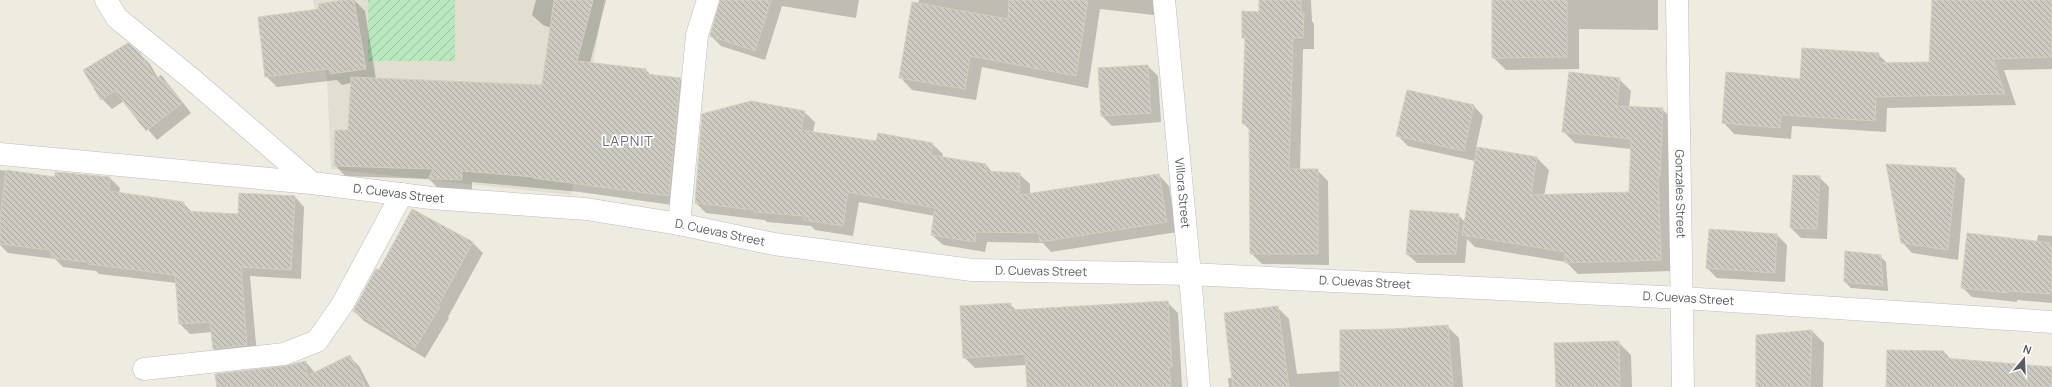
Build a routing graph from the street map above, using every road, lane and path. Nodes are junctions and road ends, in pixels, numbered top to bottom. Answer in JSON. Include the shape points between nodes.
{"nodes":[{"id":1,"x":106,"y":0,"type":"edge"},
{"id":2,"x":708,"y":0,"type":"edge"},
{"id":3,"x":1164,"y":0,"type":"edge"},
{"id":4,"x":1677,"y":0,"type":"edge"},
{"id":5,"x":0,"y":154,"type":"edge"},
{"id":6,"x":312,"y":183,"type":"junction"},
{"id":7,"x":402,"y":194,"type":"junction"},
{"id":8,"x":679,"y":224,"type":"junction"},
{"id":9,"x":1190,"y":274,"type":"junction"},
{"id":10,"x":1683,"y":298,"type":"junction"},
{"id":11,"x":2052,"y":322,"type":"edge"},
{"id":12,"x":144,"y":369,"type":"dead end"},
{"id":13,"x":1199,"y":387,"type":"edge"},
{"id":14,"x":1683,"y":387,"type":"edge"}],
"edges":[{"from":1,"to":6,"type":"street","via":[[116,18]]},
{"from":2,"to":8,"type":"street","via":[[697,35]]},
{"from":3,"to":9,"type":"street","name":"Villora Street"},
{"from":4,"to":10,"type":"street","name":"Gonzales Street"},
{"from":5,"to":6,"type":"street","name":"D. Cuevas Street"},
{"from":6,"to":7,"type":"street","name":"D. Cuevas Street"},
{"from":7,"to":8,"type":"street","name":"D. Cuevas Street","via":[[586,209]]},
{"from":7,"to":12,"type":"street","via":[[342,305],[317,341],[284,354]]},
{"from":8,"to":9,"type":"street","name":"D. Cuevas Street","via":[[774,244],[972,270]]},
{"from":9,"to":10,"type":"street","name":"D. Cuevas Street"},
{"from":9,"to":13,"type":"street","name":"Villora Street"},
{"from":10,"to":11,"type":"street","name":"D. Cuevas Street"},
{"from":10,"to":14,"type":"street","name":"Gonzales Street"}]}
